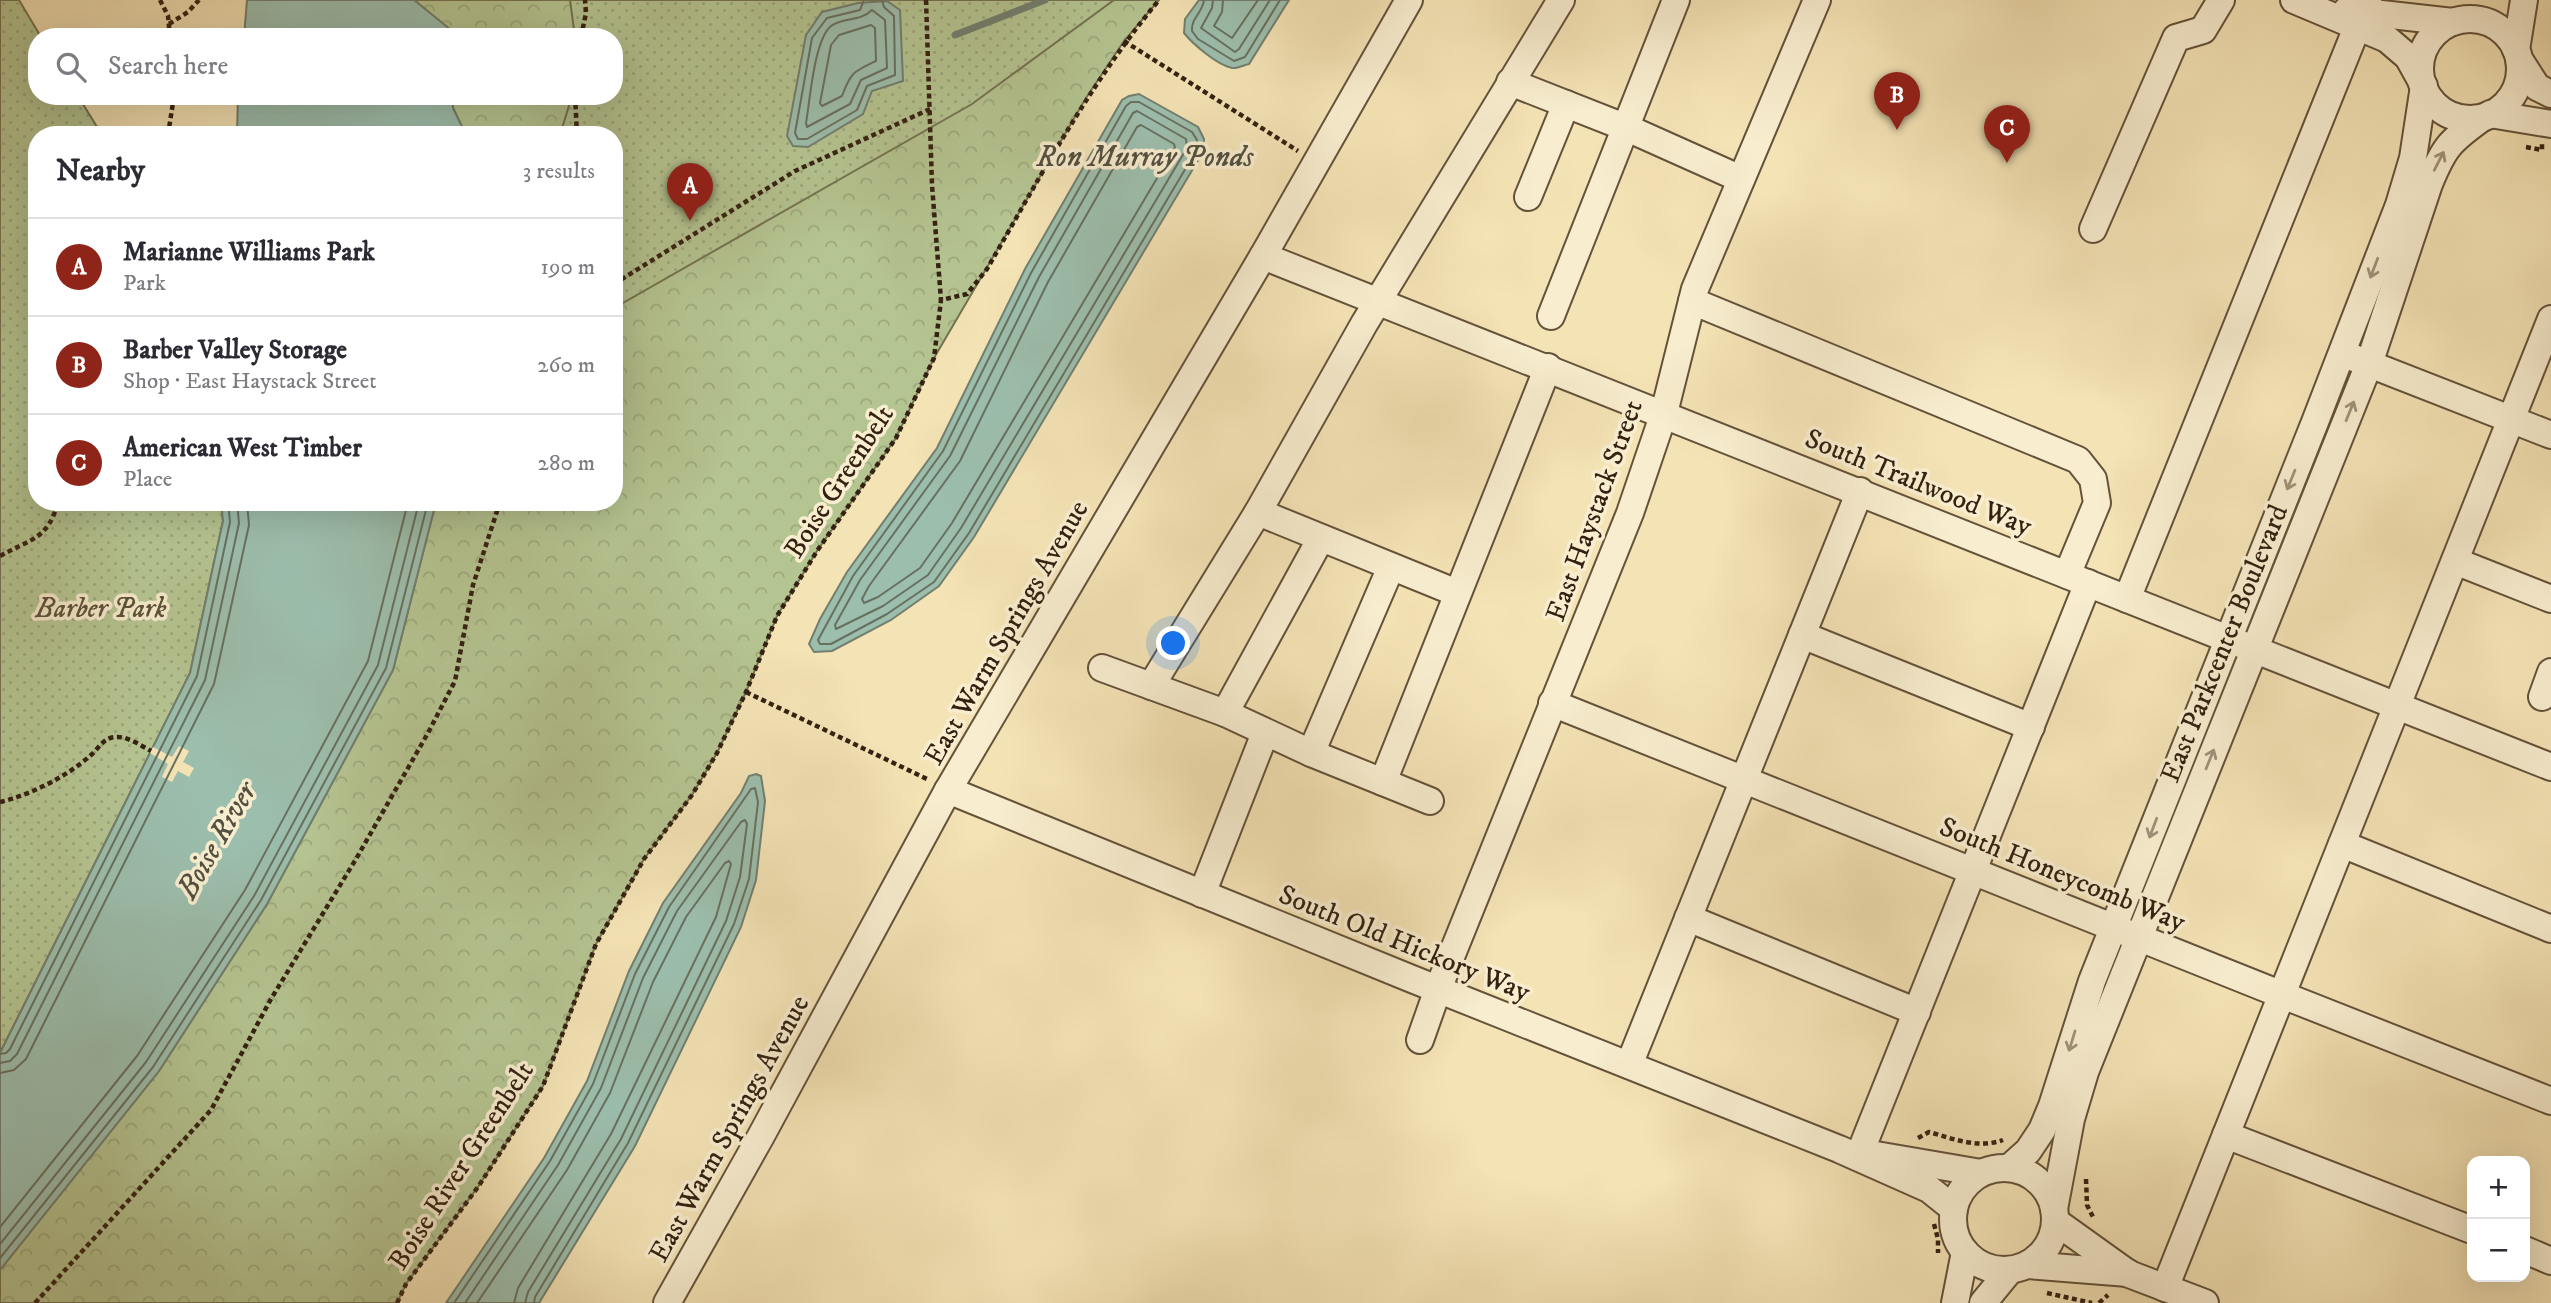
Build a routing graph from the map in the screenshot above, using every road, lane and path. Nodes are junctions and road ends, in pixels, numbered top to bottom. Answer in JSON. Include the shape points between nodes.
{"nodes":[{"id":1,"x":160,"y":0,"type":"edge"},
{"id":2,"x":199,"y":0,"type":"edge"},
{"id":3,"x":585,"y":0,"type":"edge"},
{"id":4,"x":926,"y":0,"type":"edge"},
{"id":5,"x":1158,"y":0,"type":"edge"},
{"id":6,"x":1409,"y":0,"type":"edge"},
{"id":7,"x":1561,"y":0,"type":"edge"},
{"id":8,"x":1676,"y":0,"type":"edge"},
{"id":9,"x":1816,"y":0,"type":"edge"},
{"id":10,"x":2221,"y":0,"type":"edge"},
{"id":11,"x":2294,"y":0,"type":"edge"},
{"id":12,"x":2524,"y":0,"type":"edge"},
{"id":13,"x":2363,"y":12,"type":"edge"},
{"id":14,"x":2471,"y":14,"type":"edge"},
{"id":15,"x":169,"y":24,"type":"junction"},
{"id":16,"x":169,"y":28,"type":"edge"},
{"id":17,"x":583,"y":28,"type":"edge"},
{"id":18,"x":1124,"y":41,"type":"junction"},
{"id":19,"x":2517,"y":54,"type":"junction"},
{"id":20,"x":1510,"y":82,"type":"junction"},
{"id":21,"x":2424,"y":86,"type":"junction"},
{"id":22,"x":2551,"y":94,"type":"edge"},
{"id":23,"x":1566,"y":104,"type":"junction"},
{"id":24,"x":173,"y":105,"type":"edge"},
{"id":25,"x":575,"y":105,"type":"edge"},
{"id":26,"x":930,"y":109,"type":"junction"},
{"id":27,"x":2486,"y":116,"type":"junction"},
{"id":28,"x":2551,"y":124,"type":"edge"},
{"id":29,"x":169,"y":126,"type":"edge"},
{"id":30,"x":577,"y":126,"type":"edge"},
{"id":31,"x":1628,"y":128,"type":"junction"},
{"id":32,"x":2516,"y":144,"type":"dead end"},
{"id":33,"x":2542,"y":150,"type":"dead end"},
{"id":34,"x":1316,"y":162,"type":"junction"},
{"id":35,"x":1741,"y":179,"type":"junction"},
{"id":36,"x":1528,"y":197,"type":"dead end"},
{"id":37,"x":2093,"y":229,"type":"dead end"},
{"id":38,"x":1263,"y":256,"type":"junction"},
{"id":39,"x":623,"y":278,"type":"edge"},
{"id":40,"x":941,"y":300,"type":"junction"},
{"id":41,"x":1378,"y":301,"type":"junction"},
{"id":42,"x":1692,"y":301,"type":"junction"},
{"id":43,"x":1551,"y":316,"type":"dead end"},
{"id":44,"x":2551,"y":320,"type":"edge"},
{"id":45,"x":2342,"y":353,"type":"junction"},
{"id":46,"x":2369,"y":364,"type":"junction"},
{"id":47,"x":1548,"y":367,"type":"junction"},
{"id":48,"x":1664,"y":413,"type":"junction"},
{"id":49,"x":2511,"y":419,"type":"junction"},
{"id":50,"x":2551,"y":435,"type":"edge"},
{"id":51,"x":1860,"y":491,"type":"junction"},
{"id":52,"x":55,"y":511,"type":"edge"},
{"id":53,"x":497,"y":511,"type":"edge"},
{"id":54,"x":1258,"y":512,"type":"junction"},
{"id":55,"x":1321,"y":538,"type":"junction"},
{"id":56,"x":0,"y":556,"type":"edge"},
{"id":57,"x":2455,"y":561,"type":"junction"},
{"id":58,"x":1391,"y":566,"type":"junction"},
{"id":59,"x":2078,"y":579,"type":"junction"},
{"id":60,"x":1457,"y":593,"type":"junction"},
{"id":61,"x":2127,"y":599,"type":"junction"},
{"id":62,"x":2551,"y":599,"type":"edge"},
{"id":63,"x":1802,"y":635,"type":"junction"},
{"id":64,"x":2227,"y":639,"type":"junction"},
{"id":65,"x":2253,"y":650,"type":"junction"},
{"id":66,"x":1102,"y":668,"type":"dead end"},
{"id":67,"x":2551,"y":672,"type":"edge"},
{"id":68,"x":1151,"y":686,"type":"junction"},
{"id":69,"x":746,"y":692,"type":"junction"},
{"id":70,"x":2542,"y":697,"type":"dead end"},
{"id":71,"x":1552,"y":703,"type":"junction"},
{"id":72,"x":2397,"y":706,"type":"junction"},
{"id":73,"x":1225,"y":713,"type":"junction"},
{"id":74,"x":2031,"y":727,"type":"junction"},
{"id":75,"x":1265,"y":733,"type":"junction"},
{"id":76,"x":151,"y":751,"type":"dead end"},
{"id":77,"x":1311,"y":753,"type":"junction"},
{"id":78,"x":2551,"y":767,"type":"edge"},
{"id":79,"x":1744,"y":779,"type":"junction"},
{"id":80,"x":1383,"y":782,"type":"junction"},
{"id":81,"x":948,"y":790,"type":"junction"},
{"id":82,"x":1430,"y":801,"type":"dead end"},
{"id":83,"x":0,"y":802,"type":"edge"},
{"id":84,"x":2342,"y":844,"type":"junction"},
{"id":85,"x":644,"y":859,"type":"joint"},
{"id":86,"x":1974,"y":870,"type":"junction"},
{"id":87,"x":1202,"y":894,"type":"junction"},
{"id":88,"x":1688,"y":918,"type":"junction"},
{"id":89,"x":2115,"y":926,"type":"junction"},
{"id":90,"x":2551,"y":929,"type":"edge"},
{"id":91,"x":2139,"y":937,"type":"junction"},
{"id":92,"x":1438,"y":989,"type":"junction"},
{"id":93,"x":2282,"y":996,"type":"junction"},
{"id":94,"x":1917,"y":1012,"type":"junction"},
{"id":95,"x":1420,"y":1040,"type":"dead end"},
{"id":96,"x":1629,"y":1065,"type":"junction"},
{"id":97,"x":2551,"y":1101,"type":"edge"},
{"id":98,"x":1929,"y":1132,"type":"dead end"},
{"id":99,"x":2011,"y":1135,"type":"dead end"},
{"id":100,"x":2226,"y":1135,"type":"junction"},
{"id":101,"x":1850,"y":1151,"type":"junction"},
{"id":102,"x":2009,"y":1168,"type":"junction"},
{"id":103,"x":1981,"y":1173,"type":"junction"},
{"id":104,"x":2086,"y":1177,"type":"dead end"},
{"id":105,"x":1942,"y":1214,"type":"junction"},
{"id":106,"x":2054,"y":1215,"type":"junction"},
{"id":107,"x":2096,"y":1220,"type":"dead end"},
{"id":108,"x":2467,"y":1228,"type":"edge"},
{"id":109,"x":1965,"y":1252,"type":"junction"},
{"id":110,"x":2530,"y":1252,"type":"edge"},
{"id":111,"x":2551,"y":1261,"type":"edge"},
{"id":112,"x":1937,"y":1263,"type":"dead end"},
{"id":113,"x":2018,"y":1268,"type":"junction"},
{"id":114,"x":2129,"y":1274,"type":"junction"},
{"id":115,"x":2165,"y":1288,"type":"junction"},
{"id":116,"x":2038,"y":1291,"type":"dead end"},
{"id":117,"x":35,"y":1303,"type":"edge"},
{"id":118,"x":397,"y":1303,"type":"edge"},
{"id":119,"x":667,"y":1303,"type":"edge"},
{"id":120,"x":1955,"y":1303,"type":"edge"},
{"id":121,"x":1983,"y":1303,"type":"edge"},
{"id":122,"x":2092,"y":1303,"type":"edge"},
{"id":123,"x":2205,"y":1303,"type":"edge"}],
"edges":[{"from":1,"to":15,"type":"path"},
{"from":2,"to":15,"type":"path"},
{"from":3,"to":17,"type":"path"},
{"from":4,"to":26,"type":"path","name":"Boise Greenbelt"},
{"from":5,"to":18,"type":"path"},
{"from":6,"to":34,"type":"street","name":"East Warm Springs Avenue"},
{"from":7,"to":20,"type":"street"},
{"from":8,"to":31,"type":"street"},
{"from":9,"to":35,"type":"street","name":"East Haystack Street"},
{"from":10,"to":37,"type":"street","via":[[2203,30],[2176,38]]},
{"from":11,"to":13,"type":"street","via":[[2319,10]]},
{"from":12,"to":19,"type":"street"},
{"from":13,"to":14,"type":"street"},
{"from":13,"to":21,"type":"street","via":[[2408,57]]},
{"from":13,"to":61,"type":"street"},
{"from":14,"to":19,"type":"street","via":[[2506,34]]},
{"from":14,"to":21,"type":"street","via":[[2441,29],[2425,48]]},
{"from":15,"to":16,"type":"path"},
{"from":18,"to":34,"type":"path"},
{"from":18,"to":40,"type":"path","via":[[1086,97],[987,269],[967,294]]},
{"from":19,"to":22,"type":"street","via":[[2537,88]]},
{"from":19,"to":27,"type":"street","via":[[2520,74],[2516,89],[2508,102]]},
{"from":20,"to":23,"type":"street"},
{"from":20,"to":41,"type":"street"},
{"from":21,"to":27,"type":"street","via":[[2445,112],[2457,117]]},
{"from":21,"to":45,"type":"street","name":"East Parkcenter Boulevard","one_way":true,"via":[[2406,185]]},
{"from":23,"to":31,"type":"street"},
{"from":23,"to":36,"type":"street"},
{"from":24,"to":29,"type":"path"},
{"from":25,"to":30,"type":"path"},
{"from":26,"to":39,"type":"path","via":[[795,171]]},
{"from":26,"to":40,"type":"path","name":"Boise Greenbelt"},
{"from":27,"to":28,"type":"street"},
{"from":46,"to":27,"type":"street","name":"East Parkcenter Boulevard","one_way":true,"via":[[2438,162],[2451,140]]},
{"from":31,"to":35,"type":"street"},
{"from":31,"to":43,"type":"street"},
{"from":32,"to":33,"type":"path"},
{"from":34,"to":38,"type":"street","name":"East Warm Springs Avenue"},
{"from":35,"to":42,"type":"street","name":"East Haystack Street"},
{"from":38,"to":41,"type":"street","name":"South Trailwood Way"},
{"from":38,"to":81,"type":"street","name":"East Warm Springs Avenue"},
{"from":40,"to":69,"type":"path","name":"Boise Greenbelt","via":[[934,358],[896,438],[777,616]]},
{"from":41,"to":47,"type":"street","name":"South Trailwood Way"},
{"from":41,"to":54,"type":"street"},
{"from":42,"to":48,"type":"street","name":"East Haystack Street"},
{"from":42,"to":59,"type":"street","via":[[2078,460],[2093,479],[2097,503]]},
{"from":44,"to":49,"type":"street"},
{"from":45,"to":46,"type":"street"},
{"from":45,"to":64,"type":"street","name":"East Parkcenter Boulevard","one_way":true},
{"from":46,"to":49,"type":"street"},
{"from":65,"to":46,"type":"street","name":"East Parkcenter Boulevard","one_way":true},
{"from":47,"to":48,"type":"street","name":"South Trailwood Way"},
{"from":47,"to":60,"type":"street"},
{"from":48,"to":51,"type":"street","name":"South Trailwood Way"},
{"from":48,"to":71,"type":"street","name":"East Haystack Street","via":[[1630,513]]},
{"from":49,"to":50,"type":"street"},
{"from":49,"to":57,"type":"street"},
{"from":51,"to":59,"type":"street","name":"South Trailwood Way"},
{"from":51,"to":63,"type":"street"},
{"from":52,"to":56,"type":"path","via":[[52,523],[35,539]]},
{"from":53,"to":117,"type":"path","via":[[473,585],[455,681],[211,1110]]},
{"from":54,"to":55,"type":"street"},
{"from":54,"to":68,"type":"street"},
{"from":55,"to":58,"type":"street"},
{"from":55,"to":73,"type":"street"},
{"from":57,"to":62,"type":"street"},
{"from":57,"to":72,"type":"street"},
{"from":58,"to":60,"type":"street"},
{"from":58,"to":77,"type":"street"},
{"from":59,"to":61,"type":"street","name":"South Trailwood Way"},
{"from":59,"to":74,"type":"street"},
{"from":60,"to":80,"type":"street"},
{"from":61,"to":64,"type":"street","name":"South Trailwood Way"},
{"from":63,"to":74,"type":"street"},
{"from":63,"to":79,"type":"street"},
{"from":64,"to":65,"type":"street","name":"South Trailwood Way"},
{"from":64,"to":89,"type":"street","name":"East Parkcenter Boulevard","one_way":true},
{"from":65,"to":72,"type":"street","name":"South Trailwood Way"},
{"from":91,"to":65,"type":"street","name":"East Parkcenter Boulevard","one_way":true},
{"from":66,"to":68,"type":"street"},
{"from":67,"to":70,"type":"street"},
{"from":68,"to":73,"type":"street"},
{"from":69,"to":81,"type":"path"},
{"from":69,"to":85,"type":"path","name":"Boise Greenbelt","via":[[692,795]]},
{"from":71,"to":79,"type":"street","name":"South Honeycomb Way"},
{"from":71,"to":92,"type":"street","name":"East Haystack Street"},
{"from":72,"to":78,"type":"street","name":"South Trailwood Way"},
{"from":72,"to":84,"type":"street"},
{"from":73,"to":75,"type":"street"},
{"from":74,"to":86,"type":"street"},
{"from":75,"to":77,"type":"street"},
{"from":75,"to":87,"type":"street"},
{"from":76,"to":83,"type":"path","via":[[117,736],[106,739],[89,757],[48,783]]},
{"from":77,"to":80,"type":"street"},
{"from":79,"to":86,"type":"street","name":"South Honeycomb Way"},
{"from":79,"to":88,"type":"street"},
{"from":80,"to":82,"type":"street"},
{"from":81,"to":87,"type":"street","name":"South Old Hickory Way"},
{"from":81,"to":119,"type":"street","name":"East Warm Springs Avenue"},
{"from":84,"to":90,"type":"street"},
{"from":84,"to":93,"type":"street"},
{"from":85,"to":118,"type":"path","name":"Boise River Greenbelt","via":[[596,944],[543,1086]]},
{"from":86,"to":89,"type":"street","name":"South Honeycomb Way"},
{"from":86,"to":94,"type":"street"},
{"from":87,"to":92,"type":"street","name":"South Old Hickory Way"},
{"from":88,"to":94,"type":"street"},
{"from":88,"to":96,"type":"street"},
{"from":89,"to":91,"type":"street","name":"South Honeycomb Way"},
{"from":89,"to":102,"type":"street","name":"East Parkcenter Boulevard","one_way":true,"via":[[2042,1130]]},
{"from":91,"to":93,"type":"street","name":"South Honeycomb Way"},
{"from":91,"to":106,"type":"street","name":"East Parkcenter Boulevard","via":[[2085,1072],[2071,1119]]},
{"from":92,"to":95,"type":"street","name":"East Haystack Street"},
{"from":92,"to":96,"type":"street","name":"South Old Hickory Way"},
{"from":93,"to":97,"type":"street","name":"South Honeycomb Way"},
{"from":93,"to":100,"type":"street"},
{"from":94,"to":101,"type":"street"},
{"from":96,"to":101,"type":"street","name":"South Old Hickory Way"},
{"from":98,"to":99,"type":"path","via":[[1986,1145]]},
{"from":100,"to":108,"type":"street"},
{"from":100,"to":115,"type":"street"},
{"from":101,"to":103,"type":"street","name":"South Old Hickory Way"},
{"from":101,"to":105,"type":"street","name":"South Old Hickory Way","via":[[1929,1189]]},
{"from":102,"to":103,"type":"street"},
{"from":102,"to":106,"type":"street","via":[[2022,1171],[2044,1188]]},
{"from":103,"to":105,"type":"street"},
{"from":104,"to":107,"type":"path","via":[[2087,1205]]},
{"from":105,"to":109,"type":"street","via":[[1953,1224]]},
{"from":105,"to":112,"type":"path"},
{"from":106,"to":113,"type":"street","via":[[2047,1247]]},
{"from":106,"to":114,"type":"street"},
{"from":109,"to":113,"type":"street","via":[[1993,1269]]},
{"from":109,"to":120,"type":"street"},
{"from":110,"to":111,"type":"street"},
{"from":113,"to":114,"type":"street"},
{"from":113,"to":121,"type":"street"},
{"from":114,"to":115,"type":"street"},
{"from":115,"to":123,"type":"street"},
{"from":116,"to":122,"type":"path"}]}
